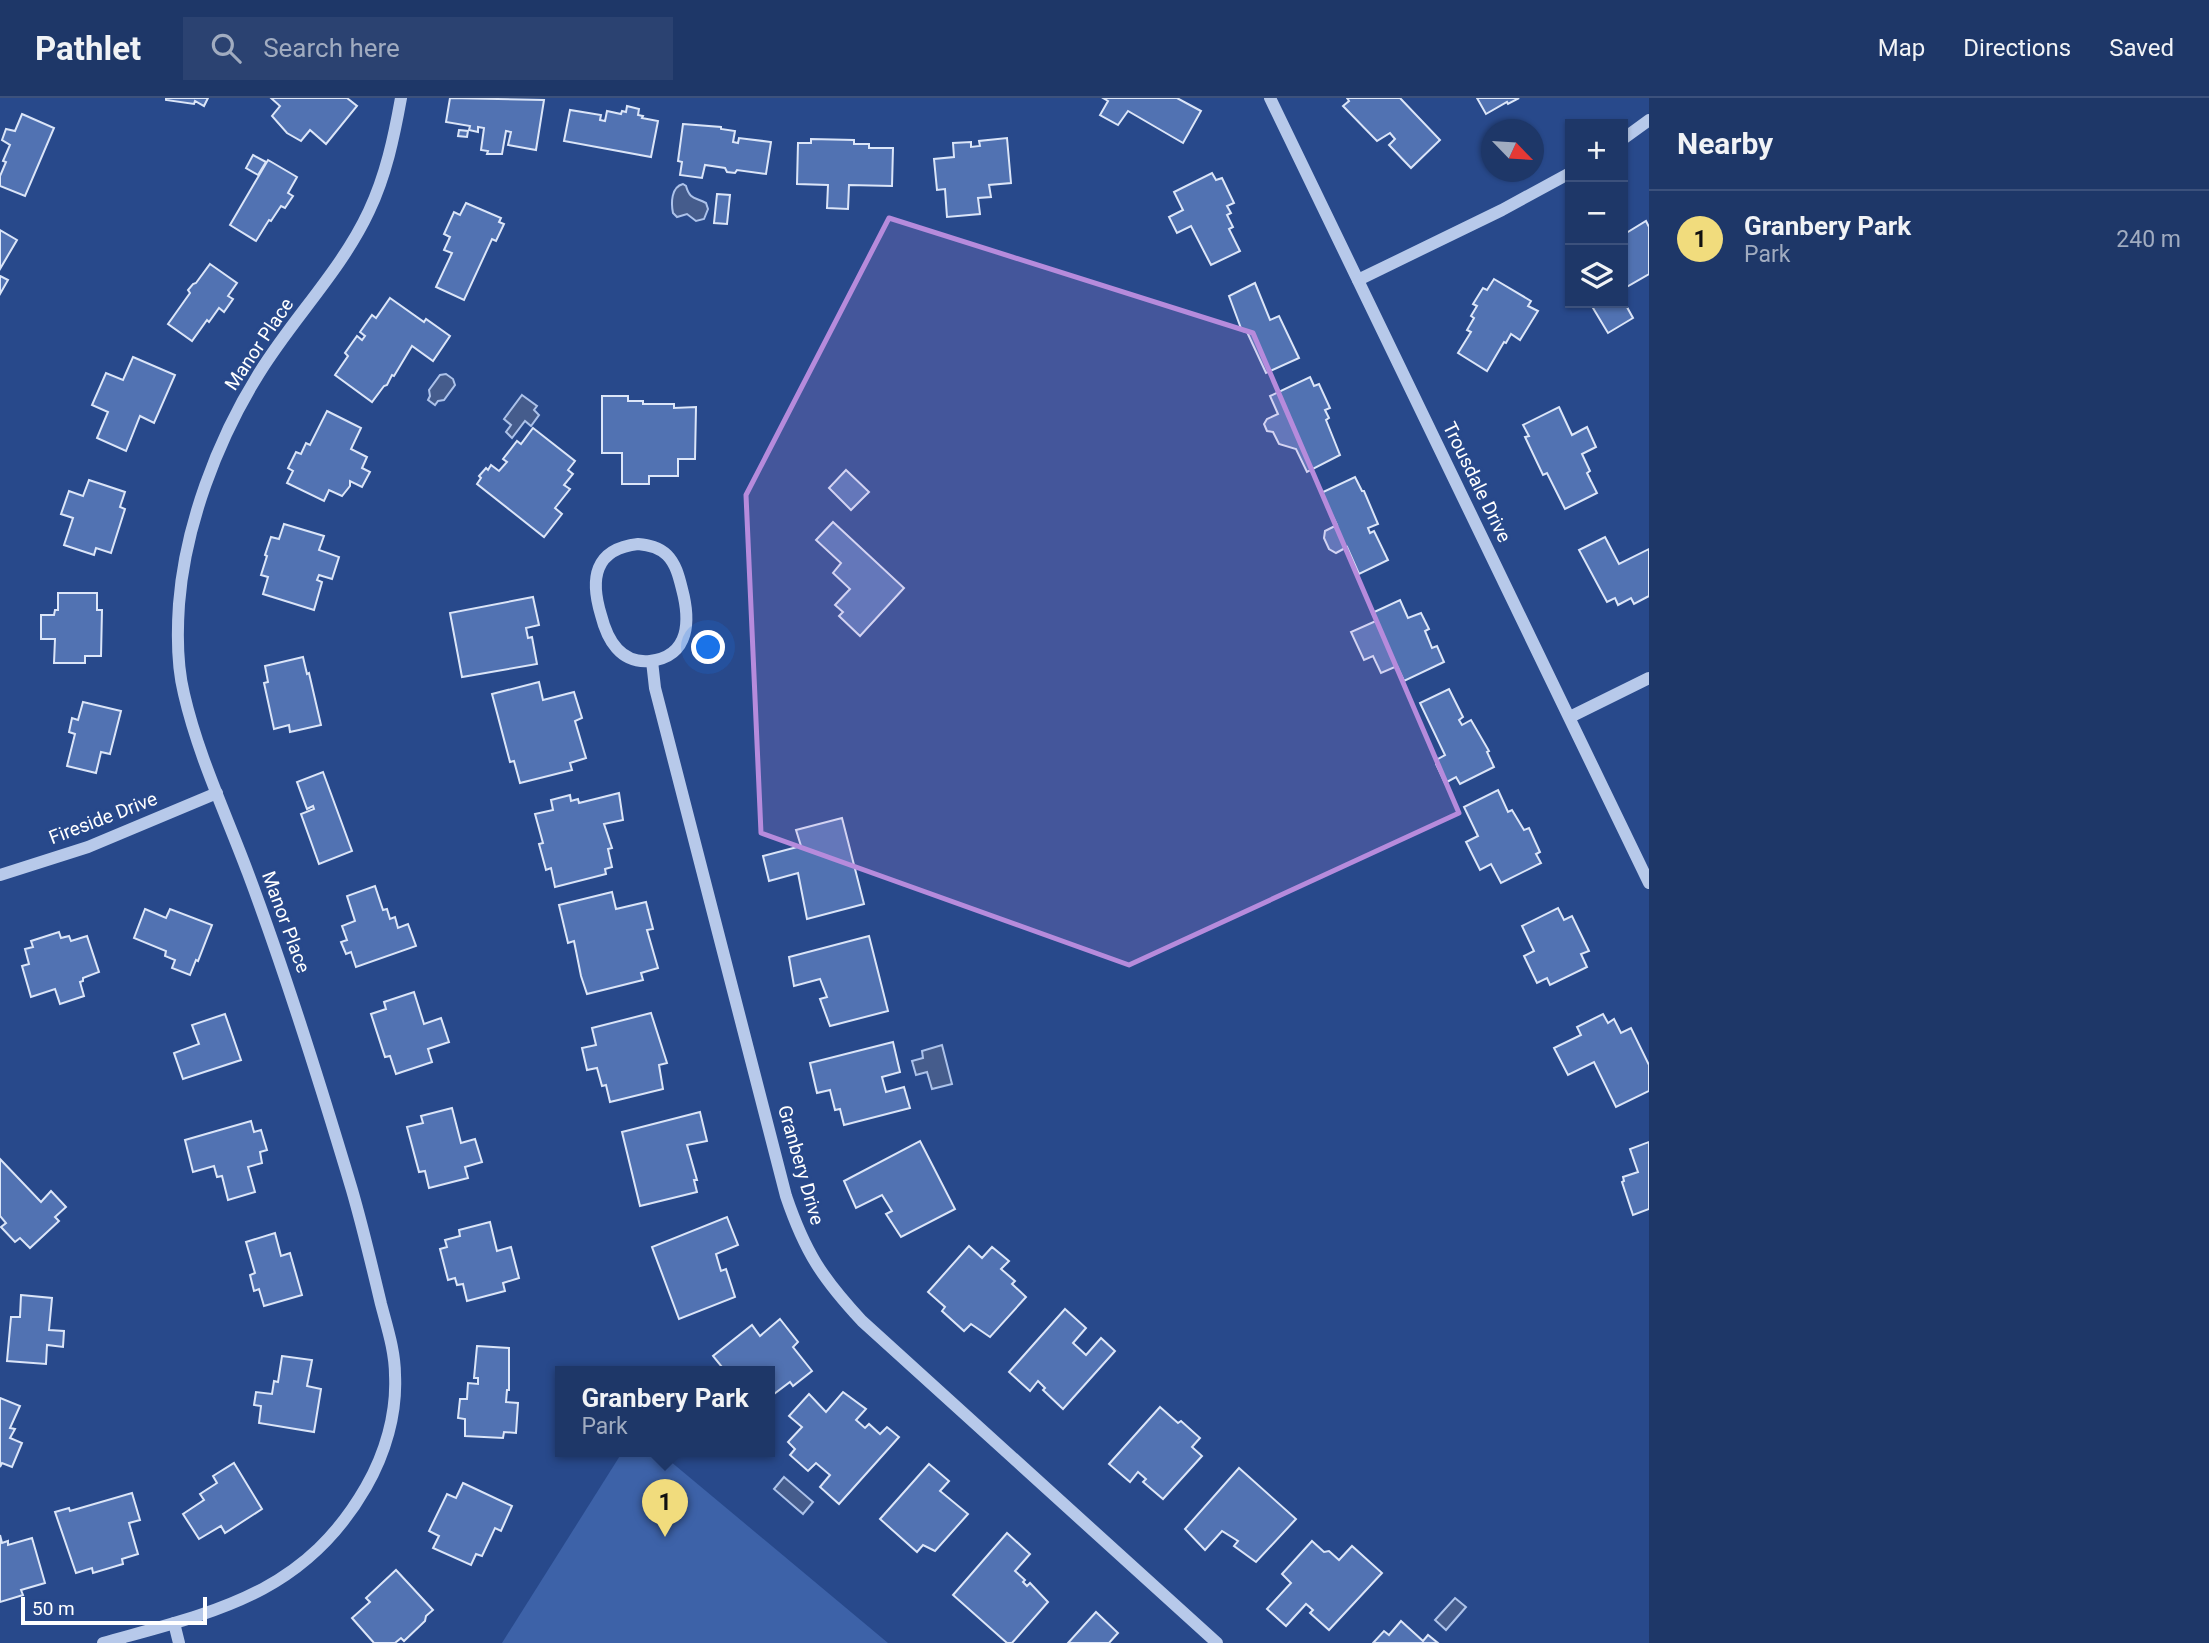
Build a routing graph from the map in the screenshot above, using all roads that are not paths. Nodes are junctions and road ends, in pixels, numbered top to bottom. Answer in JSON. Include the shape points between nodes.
{"nodes":[{"id":1,"x":401,"y":98,"type":"edge"},
{"id":2,"x":1270,"y":98,"type":"edge"},
{"id":3,"x":1649,"y":120,"type":"edge"},
{"id":4,"x":1628,"y":135,"type":"edge"},
{"id":5,"x":1565,"y":176,"type":"edge"},
{"id":6,"x":1358,"y":280,"type":"junction"},
{"id":7,"x":652,"y":660,"type":"junction"},
{"id":8,"x":1649,"y":678,"type":"edge"},
{"id":9,"x":1570,"y":717,"type":"junction"},
{"id":10,"x":217,"y":793,"type":"junction"},
{"id":11,"x":0,"y":875,"type":"edge"},
{"id":12,"x":1649,"y":883,"type":"edge"},
{"id":13,"x":174,"y":1623,"type":"junction"},
{"id":14,"x":103,"y":1643,"type":"edge"},
{"id":15,"x":179,"y":1643,"type":"edge"},
{"id":16,"x":1217,"y":1643,"type":"edge"}],
"edges":[{"from":1,"to":10,"type":"street","name":"Manor Place","via":[[387,166],[368,213],[259,373],[222,444],[197,517],[179,605],[180,671]]},
{"from":2,"to":6,"type":"street","name":"Trousdale Drive"},
{"from":3,"to":4,"type":"street"},
{"from":5,"to":6,"type":"street"},
{"from":6,"to":9,"type":"street","name":"Trousdale Drive"},
{"from":7,"to":7,"type":"street","via":[[670,653],[681,640],[688,625],[687,607],[676,568],[667,555],[653,546],[630,545],[608,555],[600,566],[596,598],[613,646],[635,659]]},
{"from":7,"to":16,"type":"street","name":"Granbery Drive","via":[[655,688],[786,1196],[809,1254],[862,1321]]},
{"from":8,"to":9,"type":"street"},
{"from":9,"to":12,"type":"street","name":"Trousdale Drive"},
{"from":10,"to":11,"type":"street","name":"Fireside Drive","via":[[88,847]]},
{"from":10,"to":13,"type":"street","name":"Manor Place","via":[[280,962],[332,1122],[379,1292],[396,1380],[392,1416],[377,1466],[335,1532],[271,1585],[230,1605]]},
{"from":13,"to":14,"type":"street","name":"Manor Place"},
{"from":13,"to":15,"type":"street"}]}
